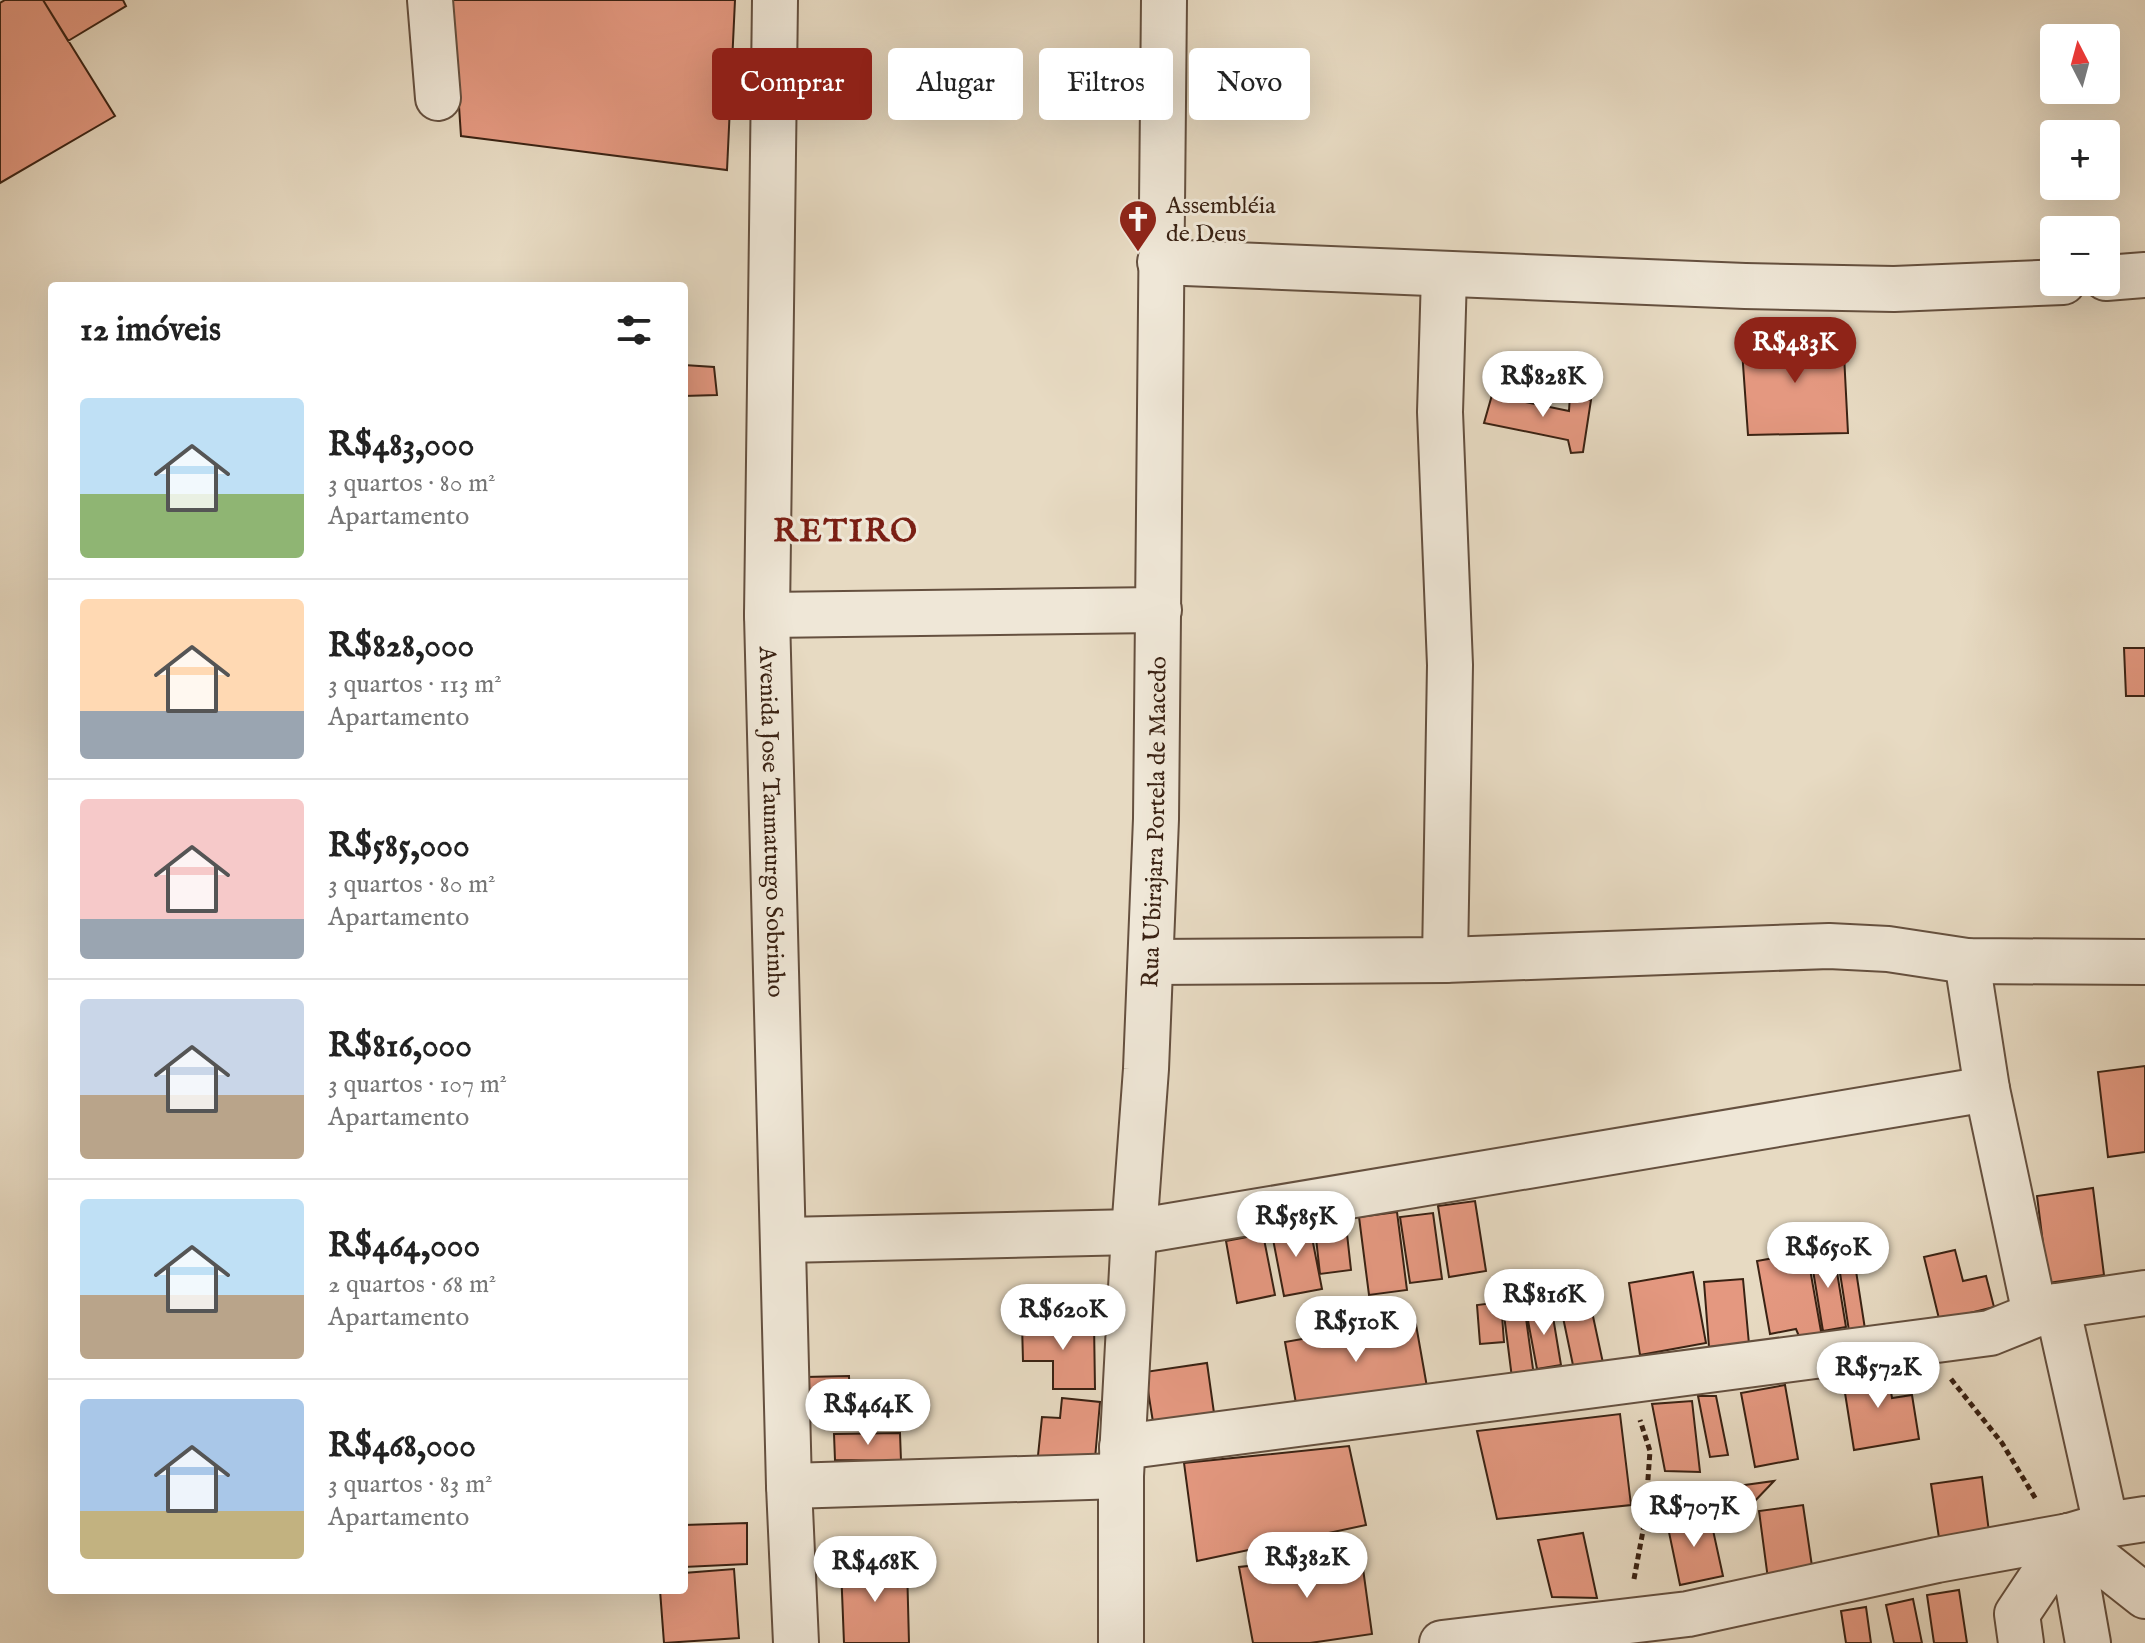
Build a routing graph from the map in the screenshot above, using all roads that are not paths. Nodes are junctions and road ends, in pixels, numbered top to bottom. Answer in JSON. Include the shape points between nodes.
{"nodes":[{"id":1,"x":430,"y":0,"type":"edge"},
{"id":2,"x":775,"y":0,"type":"edge"},
{"id":3,"x":1164,"y":0,"type":"edge"},
{"id":4,"x":438,"y":98,"type":"dead end"},
{"id":5,"x":1160,"y":262,"type":"junction"},
{"id":6,"x":1444,"y":275,"type":"junction"},
{"id":7,"x":2145,"y":275,"type":"edge"},
{"id":8,"x":2120,"y":277,"type":"edge"},
{"id":9,"x":2040,"y":283,"type":"edge"},
{"id":10,"x":1159,"y":610,"type":"junction"},
{"id":11,"x":767,"y":615,"type":"junction"},
{"id":12,"x":1445,"y":960,"type":"junction"},
{"id":13,"x":1967,"y":961,"type":"junction"},
{"id":14,"x":1151,"y":962,"type":"junction"},
{"id":15,"x":2145,"y":962,"type":"edge"},
{"id":16,"x":1987,"y":1089,"type":"junction"},
{"id":17,"x":1134,"y":1232,"type":"junction"},
{"id":18,"x":784,"y":1240,"type":"junction"},
{"id":19,"x":2145,"y":1293,"type":"edge"},
{"id":20,"x":2046,"y":1310,"type":"junction"},
{"id":21,"x":1122,"y":1462,"type":"junction"},
{"id":22,"x":789,"y":1486,"type":"junction"},
{"id":23,"x":2107,"y":1527,"type":"edge"},
{"id":24,"x":2145,"y":1596,"type":"edge"},
{"id":25,"x":1694,"y":1629,"type":"edge"},
{"id":26,"x":796,"y":1643,"type":"edge"},
{"id":27,"x":1121,"y":1643,"type":"edge"},
{"id":28,"x":1442,"y":1643,"type":"edge"},
{"id":29,"x":2021,"y":1643,"type":"edge"},
{"id":30,"x":2088,"y":1643,"type":"edge"}],
"edges":[{"from":1,"to":4,"type":"street"},
{"from":2,"to":11,"type":"street","name":"Avenida Jose Taumaturgo Sobrinho"},
{"from":3,"to":5,"type":"street","name":"Rua Ubirajara Portela de Macedo"},
{"from":5,"to":6,"type":"street"},
{"from":5,"to":10,"type":"street","name":"Rua Ubirajara Portela de Macedo"},
{"from":6,"to":9,"type":"street","via":[[1894,289]]},
{"from":6,"to":12,"type":"street","via":[[1440,412],[1450,665]]},
{"from":7,"to":8,"type":"street"},
{"from":10,"to":11,"type":"street"},
{"from":10,"to":14,"type":"street","name":"Rua Ubirajara Portela de Macedo"},
{"from":11,"to":18,"type":"street","name":"Avenida Jose Taumaturgo Sobrinho"},
{"from":12,"to":13,"type":"street","via":[[1829,946]]},
{"from":12,"to":14,"type":"street"},
{"from":13,"to":15,"type":"street"},
{"from":13,"to":16,"type":"street"},
{"from":14,"to":17,"type":"street","name":"Rua Ubirajara Portela de Macedo"},
{"from":16,"to":17,"type":"street"},
{"from":16,"to":20,"type":"street"},
{"from":17,"to":18,"type":"street"},
{"from":17,"to":21,"type":"street","name":"Rua Ubirajara Portela de Macedo"},
{"from":18,"to":22,"type":"street","name":"Avenida Jose Taumaturgo Sobrinho"},
{"from":19,"to":20,"type":"street"},
{"from":20,"to":21,"type":"street","via":[[1990,1333],[1627,1381]]},
{"from":20,"to":23,"type":"street"},
{"from":21,"to":22,"type":"street"},
{"from":21,"to":27,"type":"street","name":"Rua Ubirajara Portela de Macedo"},
{"from":22,"to":26,"type":"street","name":"Avenida Jose Taumaturgo Sobrinho"},
{"from":23,"to":24,"type":"street"},
{"from":23,"to":25,"type":"street","via":[[1937,1560]]},
{"from":23,"to":29,"type":"street","via":[[2017,1614]]},
{"from":23,"to":30,"type":"street"},
{"from":25,"to":28,"type":"street","via":[[1616,1621]]}]}
